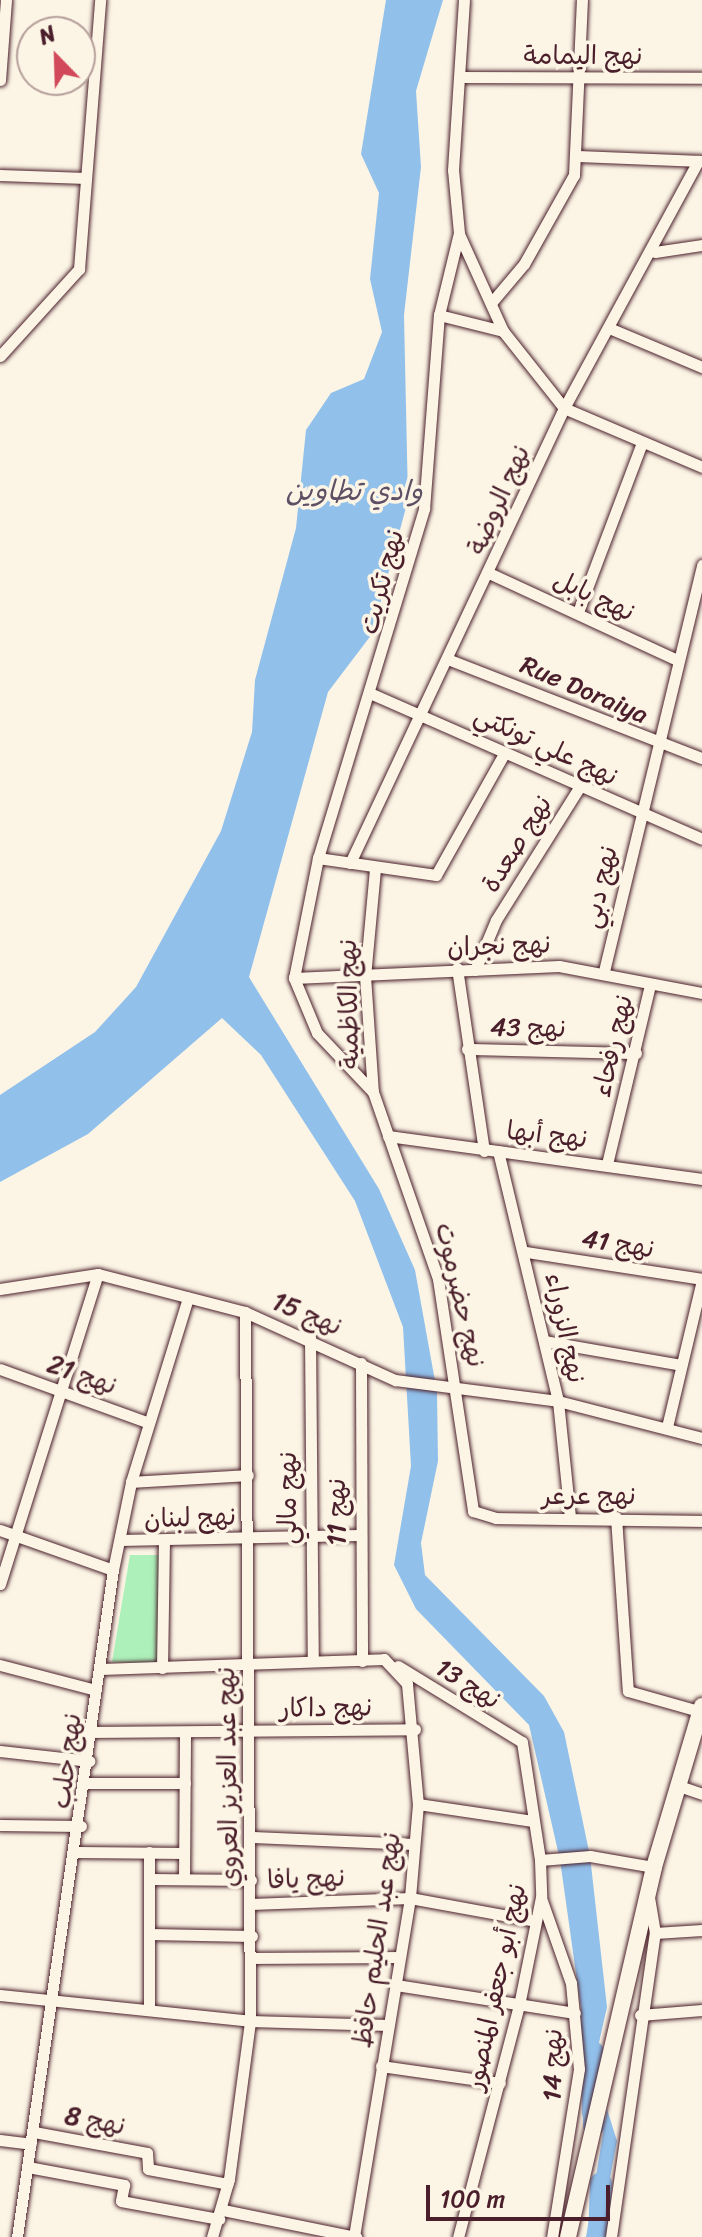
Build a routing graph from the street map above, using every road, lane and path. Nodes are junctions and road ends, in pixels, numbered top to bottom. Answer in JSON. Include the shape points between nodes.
{"nodes":[{"id":1,"x":6,"y":0,"type":"edge"},
{"id":2,"x":100,"y":0,"type":"edge"},
{"id":3,"x":464,"y":0,"type":"edge"},
{"id":4,"x":582,"y":0,"type":"edge"},
{"id":5,"x":1,"y":38,"type":"edge"},
{"id":6,"x":463,"y":77,"type":"junction"},
{"id":7,"x":702,"y":78,"type":"edge"},
{"id":8,"x":579,"y":79,"type":"junction"},
{"id":9,"x":0,"y":80,"type":"edge"},
{"id":10,"x":577,"y":156,"type":"junction"},
{"id":11,"x":700,"y":161,"type":"edge"},
{"id":12,"x":0,"y":175,"type":"edge"},
{"id":13,"x":86,"y":178,"type":"junction"},
{"id":14,"x":459,"y":233,"type":"junction"},
{"id":15,"x":702,"y":245,"type":"edge"},
{"id":16,"x":655,"y":252,"type":"junction"},
{"id":17,"x":491,"y":303,"type":"junction"},
{"id":18,"x":439,"y":315,"type":"junction"},
{"id":19,"x":609,"y":328,"type":"junction"},
{"id":20,"x":503,"y":331,"type":"junction"},
{"id":21,"x":0,"y":356,"type":"edge"},
{"id":22,"x":702,"y":367,"type":"edge"},
{"id":23,"x":564,"y":408,"type":"junction"},
{"id":24,"x":642,"y":443,"type":"junction"},
{"id":25,"x":702,"y":467,"type":"edge"},
{"id":26,"x":702,"y":565,"type":"edge"},
{"id":27,"x":491,"y":574,"type":"junction"},
{"id":28,"x":578,"y":612,"type":"junction"},
{"id":29,"x":450,"y":660,"type":"junction"},
{"id":30,"x":677,"y":660,"type":"junction"},
{"id":31,"x":372,"y":694,"type":"junction"},
{"id":32,"x":425,"y":713,"type":"junction"},
{"id":33,"x":656,"y":745,"type":"junction"},
{"id":34,"x":504,"y":754,"type":"junction"},
{"id":35,"x":702,"y":758,"type":"edge"},
{"id":36,"x":580,"y":786,"type":"junction"},
{"id":37,"x":640,"y":813,"type":"junction"},
{"id":38,"x":702,"y":839,"type":"edge"},
{"id":39,"x":318,"y":858,"type":"junction"},
{"id":40,"x":350,"y":863,"type":"junction"},
{"id":41,"x":375,"y":869,"type":"junction"},
{"id":42,"x":457,"y":968,"type":"junction"},
{"id":43,"x":475,"y":970,"type":"junction"},
{"id":44,"x":604,"y":971,"type":"junction"},
{"id":45,"x":365,"y":976,"type":"junction"},
{"id":46,"x":294,"y":978,"type":"junction"},
{"id":47,"x":650,"y":985,"type":"junction"},
{"id":48,"x":702,"y":993,"type":"edge"},
{"id":49,"x":467,"y":1049,"type":"junction"},
{"id":50,"x":636,"y":1053,"type":"junction"},
{"id":51,"x":373,"y":1092,"type":"junction"},
{"id":52,"x":388,"y":1136,"type":"junction"},
{"id":53,"x":484,"y":1151,"type":"junction"},
{"id":54,"x":498,"y":1151,"type":"junction"},
{"id":55,"x":607,"y":1164,"type":"junction"},
{"id":56,"x":702,"y":1179,"type":"edge"},
{"id":57,"x":526,"y":1252,"type":"junction"},
{"id":58,"x":98,"y":1274,"type":"junction"},
{"id":59,"x":702,"y":1280,"type":"edge"},
{"id":60,"x":0,"y":1289,"type":"edge"},
{"id":61,"x":188,"y":1298,"type":"junction"},
{"id":62,"x":245,"y":1312,"type":"junction"},
{"id":63,"x":310,"y":1337,"type":"junction"},
{"id":64,"x":544,"y":1341,"type":"junction"},
{"id":65,"x":361,"y":1363,"type":"junction"},
{"id":66,"x":681,"y":1365,"type":"junction"},
{"id":67,"x":0,"y":1369,"type":"edge"},
{"id":68,"x":458,"y":1383,"type":"junction"},
{"id":69,"x":65,"y":1393,"type":"junction"},
{"id":70,"x":558,"y":1401,"type":"junction"},
{"id":71,"x":149,"y":1423,"type":"junction"},
{"id":72,"x":667,"y":1427,"type":"junction"},
{"id":73,"x":702,"y":1438,"type":"edge"},
{"id":74,"x":248,"y":1475,"type":"junction"},
{"id":75,"x":131,"y":1482,"type":"junction"},
{"id":76,"x":476,"y":1514,"type":"joint"},
{"id":77,"x":616,"y":1517,"type":"junction"},
{"id":78,"x":570,"y":1518,"type":"junction"},
{"id":79,"x":702,"y":1521,"type":"edge"},
{"id":80,"x":0,"y":1530,"type":"edge"},
{"id":81,"x":358,"y":1535,"type":"junction"},
{"id":82,"x":16,"y":1536,"type":"junction"},
{"id":83,"x":310,"y":1537,"type":"junction"},
{"id":84,"x":248,"y":1538,"type":"junction"},
{"id":85,"x":120,"y":1540,"type":"junction"},
{"id":86,"x":164,"y":1544,"type":"junction"},
{"id":87,"x":113,"y":1570,"type":"junction"},
{"id":88,"x":0,"y":1584,"type":"edge"},
{"id":89,"x":313,"y":1660,"type":"junction"},
{"id":90,"x":248,"y":1661,"type":"junction"},
{"id":91,"x":362,"y":1661,"type":"junction"},
{"id":92,"x":387,"y":1661,"type":"junction"},
{"id":93,"x":0,"y":1665,"type":"edge"},
{"id":94,"x":162,"y":1668,"type":"junction"},
{"id":95,"x":101,"y":1669,"type":"junction"},
{"id":96,"x":96,"y":1690,"type":"junction"},
{"id":97,"x":702,"y":1710,"type":"edge"},
{"id":98,"x":415,"y":1729,"type":"junction"},
{"id":99,"x":250,"y":1731,"type":"junction"},
{"id":100,"x":94,"y":1732,"type":"junction"},
{"id":101,"x":185,"y":1732,"type":"junction"},
{"id":102,"x":522,"y":1742,"type":"joint"},
{"id":103,"x":0,"y":1751,"type":"edge"},
{"id":104,"x":89,"y":1761,"type":"junction"},
{"id":105,"x":87,"y":1783,"type":"junction"},
{"id":106,"x":185,"y":1783,"type":"junction"},
{"id":107,"x":679,"y":1786,"type":"junction"},
{"id":108,"x":702,"y":1794,"type":"edge"},
{"id":109,"x":418,"y":1804,"type":"junction"},
{"id":110,"x":533,"y":1821,"type":"junction"},
{"id":111,"x":0,"y":1825,"type":"edge"},
{"id":112,"x":81,"y":1826,"type":"junction"},
{"id":113,"x":253,"y":1837,"type":"junction"},
{"id":114,"x":414,"y":1844,"type":"junction"},
{"id":115,"x":77,"y":1852,"type":"junction"},
{"id":116,"x":149,"y":1852,"type":"junction"},
{"id":117,"x":184,"y":1853,"type":"junction"},
{"id":118,"x":540,"y":1860,"type":"junction"},
{"id":119,"x":654,"y":1867,"type":"junction"},
{"id":120,"x":150,"y":1879,"type":"junction"},
{"id":121,"x":184,"y":1879,"type":"junction"},
{"id":122,"x":251,"y":1880,"type":"junction"},
{"id":123,"x":647,"y":1895,"type":"junction"},
{"id":124,"x":541,"y":1897,"type":"junction"},
{"id":125,"x":410,"y":1898,"type":"junction"},
{"id":126,"x":251,"y":1904,"type":"junction"},
{"id":127,"x":535,"y":1921,"type":"junction"},
{"id":128,"x":702,"y":1930,"type":"edge"},
{"id":129,"x":655,"y":1933,"type":"junction"},
{"id":130,"x":150,"y":1934,"type":"junction"},
{"id":131,"x":252,"y":1936,"type":"junction"},
{"id":132,"x":398,"y":1957,"type":"junction"},
{"id":133,"x":252,"y":1958,"type":"junction"},
{"id":134,"x":396,"y":1985,"type":"junction"},
{"id":135,"x":0,"y":1995,"type":"edge"},
{"id":136,"x":56,"y":1996,"type":"junction"},
{"id":137,"x":519,"y":2005,"type":"junction"},
{"id":138,"x":149,"y":2006,"type":"junction"},
{"id":139,"x":575,"y":2013,"type":"junction"},
{"id":140,"x":701,"y":2014,"type":"edge"},
{"id":141,"x":640,"y":2015,"type":"junction"},
{"id":142,"x":250,"y":2021,"type":"junction"},
{"id":143,"x":388,"y":2025,"type":"junction"},
{"id":144,"x":381,"y":2066,"type":"junction"},
{"id":145,"x":500,"y":2083,"type":"junction"},
{"id":146,"x":32,"y":2138,"type":"junction"},
{"id":147,"x":0,"y":2140,"type":"edge"},
{"id":148,"x":28,"y":2167,"type":"junction"},
{"id":149,"x":228,"y":2184,"type":"junction"},
{"id":150,"x":221,"y":2215,"type":"junction"},
{"id":151,"x":311,"y":2233,"type":"edge"},
{"id":152,"x":17,"y":2237,"type":"edge"},
{"id":153,"x":212,"y":2237,"type":"edge"},
{"id":154,"x":355,"y":2237,"type":"edge"},
{"id":155,"x":458,"y":2237,"type":"edge"},
{"id":156,"x":552,"y":2237,"type":"edge"},
{"id":157,"x":568,"y":2237,"type":"edge"},
{"id":158,"x":611,"y":2237,"type":"edge"}],
"edges":[{"from":1,"to":5,"type":"street"},
{"from":2,"to":13,"type":"street"},
{"from":3,"to":6,"type":"street","name":"نهج تكريت"},
{"from":4,"to":8,"type":"street"},
{"from":5,"to":9,"type":"street"},
{"from":6,"to":8,"type":"street","name":"نهج اليمامة"},
{"from":6,"to":14,"type":"street","name":"نهج تكريت","via":[[453,170]]},
{"from":7,"to":8,"type":"street","name":"نهج اليمامة"},
{"from":8,"to":10,"type":"street"},
{"from":10,"to":11,"type":"street"},
{"from":10,"to":17,"type":"street","via":[[563,199]]},
{"from":11,"to":16,"type":"street","name":"نهج الروضة"},
{"from":12,"to":13,"type":"street"},
{"from":13,"to":21,"type":"street","via":[[74,280]]},
{"from":14,"to":17,"type":"street"},
{"from":14,"to":18,"type":"street","name":"نهج تكريت"},
{"from":15,"to":16,"type":"street"},
{"from":16,"to":19,"type":"street","name":"نهج الروضة"},
{"from":17,"to":20,"type":"street"},
{"from":18,"to":20,"type":"street"},
{"from":18,"to":31,"type":"street","name":"نهج تكريت","via":[[424,509]]},
{"from":19,"to":22,"type":"street"},
{"from":19,"to":23,"type":"street","name":"نهج الروضة"},
{"from":20,"to":23,"type":"street"},
{"from":23,"to":24,"type":"street"},
{"from":23,"to":27,"type":"street","name":"نهج الروضة"},
{"from":24,"to":25,"type":"street"},
{"from":24,"to":28,"type":"street"},
{"from":26,"to":30,"type":"street","name":"نهج دبي"},
{"from":27,"to":28,"type":"street","name":"نهج بابل"},
{"from":27,"to":29,"type":"street","name":"نهج الروضة"},
{"from":28,"to":30,"type":"street","name":"نهج بابل"},
{"from":29,"to":32,"type":"street","name":"نهج الروضة"},
{"from":29,"to":33,"type":"street","name":"Rue Doraiya"},
{"from":30,"to":33,"type":"street","name":"نهج دبي"},
{"from":31,"to":32,"type":"street","name":"نهج علي تونكتي"},
{"from":31,"to":39,"type":"street","name":"نهج تكريت"},
{"from":32,"to":34,"type":"street","name":"نهج علي تونكتي"},
{"from":32,"to":40,"type":"street","name":"نهج الروضة"},
{"from":33,"to":35,"type":"street","name":"Rue Doraiya"},
{"from":33,"to":37,"type":"street","name":"نهج دبي"},
{"from":34,"to":36,"type":"street","name":"نهج علي تونكتي"},
{"from":34,"to":41,"type":"street","via":[[444,870],[427,876]]},
{"from":36,"to":37,"type":"street","name":"نهج علي تونكتي"},
{"from":36,"to":43,"type":"street","name":"نهج صعدة","via":[[496,920]]},
{"from":37,"to":38,"type":"street","name":"نهج علي تونكتي"},
{"from":37,"to":44,"type":"street","name":"نهج دبي"},
{"from":39,"to":40,"type":"street"},
{"from":39,"to":46,"type":"street","name":"نهج تكريت"},
{"from":40,"to":41,"type":"street"},
{"from":41,"to":45,"type":"street","name":"نهج الكاظمية"},
{"from":42,"to":43,"type":"street","name":"نهج نجران"},
{"from":42,"to":45,"type":"street","name":"نهج نجران"},
{"from":42,"to":49,"type":"street"},
{"from":43,"to":44,"type":"street","name":"نهج نجران"},
{"from":44,"to":47,"type":"street","name":"نهج نجران"},
{"from":45,"to":46,"type":"street","name":"نهج نجران"},
{"from":45,"to":51,"type":"street","name":"نهج الكاظمية"},
{"from":46,"to":51,"type":"street","via":[[317,1033]]},
{"from":47,"to":48,"type":"street","name":"نهج نجران"},
{"from":47,"to":50,"type":"street","name":"نهج رفحاء"},
{"from":49,"to":50,"type":"street","name":"نهج 43"},
{"from":49,"to":53,"type":"street"},
{"from":50,"to":55,"type":"street","name":"نهج رفحاء"},
{"from":51,"to":52,"type":"street","name":"نهج حضرموت"},
{"from":52,"to":53,"type":"street","name":"نهج أبها"},
{"from":52,"to":68,"type":"street","name":"نهج حضرموت","via":[[428,1241]]},
{"from":53,"to":54,"type":"street","name":"نهج أبها"},
{"from":54,"to":55,"type":"street","name":"نهج أبها"},
{"from":54,"to":57,"type":"street","name":"نهج الزوراء"},
{"from":55,"to":56,"type":"street","name":"نهج أبها"},
{"from":57,"to":59,"type":"street","name":"نهج 41"},
{"from":57,"to":64,"type":"street","name":"نهج الزوراء"},
{"from":58,"to":60,"type":"street"},
{"from":58,"to":61,"type":"street","name":"نهج 15"},
{"from":58,"to":69,"type":"street"},
{"from":59,"to":66,"type":"street"},
{"from":61,"to":62,"type":"street","name":"نهج 15"},
{"from":61,"to":71,"type":"street","name":"نهج حلب"},
{"from":62,"to":63,"type":"street","name":"نهج 15"},
{"from":62,"to":74,"type":"street","name":"نهج عبد العزيز العروي"},
{"from":63,"to":65,"type":"street","name":"نهج 15"},
{"from":63,"to":83,"type":"street","name":"نهج مالي"},
{"from":64,"to":66,"type":"street"},
{"from":64,"to":70,"type":"street","name":"نهج الزوراء"},
{"from":65,"to":68,"type":"street","name":"نهج 15","via":[[404,1382]]},
{"from":65,"to":81,"type":"street","name":"نهج 11"},
{"from":66,"to":72,"type":"street"},
{"from":67,"to":69,"type":"street","name":"نهج 21"},
{"from":68,"to":70,"type":"street"},
{"from":68,"to":76,"type":"street","name":"نهج حضرموت"},
{"from":69,"to":71,"type":"street","name":"نهج 21"},
{"from":69,"to":82,"type":"street"},
{"from":70,"to":72,"type":"street"},
{"from":70,"to":78,"type":"street","name":"نهج الزوراء"},
{"from":71,"to":75,"type":"street","name":"نهج حلب"},
{"from":72,"to":73,"type":"street"},
{"from":74,"to":75,"type":"street"},
{"from":74,"to":84,"type":"street","name":"نهج عبد العزيز العروي"},
{"from":75,"to":85,"type":"street","name":"نهج حلب"},
{"from":76,"to":78,"type":"street","name":"نهج عرعر"},
{"from":77,"to":78,"type":"street","name":"نهج عرعر"},
{"from":77,"to":79,"type":"street","name":"نهج عرعر"},
{"from":77,"to":97,"type":"street","via":[[628,1691]]},
{"from":80,"to":82,"type":"street"},
{"from":81,"to":83,"type":"street","name":"نهج لبنان"},
{"from":81,"to":91,"type":"street","name":"نهج 11"},
{"from":82,"to":87,"type":"street"},
{"from":82,"to":88,"type":"street"},
{"from":83,"to":84,"type":"street","name":"نهج لبنان"},
{"from":83,"to":89,"type":"street","name":"نهج مالي"},
{"from":84,"to":86,"type":"street","name":"نهج لبنان"},
{"from":84,"to":90,"type":"street","name":"نهج عبد العزيز العروي"},
{"from":85,"to":86,"type":"street","name":"نهج لبنان"},
{"from":85,"to":87,"type":"street","name":"نهج حلب"},
{"from":86,"to":94,"type":"street"},
{"from":87,"to":95,"type":"street","name":"نهج حلب"},
{"from":89,"to":90,"type":"street"},
{"from":89,"to":91,"type":"street"},
{"from":90,"to":94,"type":"street"},
{"from":90,"to":99,"type":"street","name":"نهج عبد العزيز العروي"},
{"from":91,"to":92,"type":"street"},
{"from":92,"to":98,"type":"street","name":"نهج عبد الحليم حافظ","via":[[407,1684]]},
{"from":92,"to":102,"type":"street","name":"نهج 13"},
{"from":93,"to":96,"type":"street"},
{"from":94,"to":95,"type":"street"},
{"from":95,"to":96,"type":"street","name":"نهج حلب"},
{"from":96,"to":100,"type":"street","name":"نهج حلب"},
{"from":97,"to":107,"type":"main road"},
{"from":98,"to":99,"type":"street","name":"نهج داكار"},
{"from":98,"to":109,"type":"street","name":"نهج عبد الحليم حافظ"},
{"from":99,"to":101,"type":"street","name":"نهج داكار"},
{"from":99,"to":113,"type":"street","name":"نهج عبد العزيز العروي"},
{"from":100,"to":101,"type":"street","name":"نهج داكار"},
{"from":100,"to":104,"type":"street","name":"نهج حلب"},
{"from":101,"to":106,"type":"street"},
{"from":102,"to":110,"type":"street","name":"نهج أبو جعفر المنصور"},
{"from":103,"to":104,"type":"street"},
{"from":104,"to":105,"type":"street","name":"نهج حلب"},
{"from":105,"to":106,"type":"street"},
{"from":105,"to":112,"type":"street","name":"نهج حلب"},
{"from":106,"to":117,"type":"street"},
{"from":107,"to":108,"type":"street"},
{"from":107,"to":119,"type":"main road"},
{"from":109,"to":110,"type":"street"},
{"from":109,"to":114,"type":"street","name":"نهج عبد الحليم حافظ"},
{"from":110,"to":118,"type":"street","name":"نهج أبو جعفر المنصور"},
{"from":111,"to":112,"type":"street"},
{"from":112,"to":115,"type":"street","name":"نهج حلب"},
{"from":113,"to":114,"type":"street"},
{"from":113,"to":122,"type":"street","name":"نهج عبد العزيز العروي"},
{"from":114,"to":125,"type":"street","name":"نهج عبد الحليم حافظ"},
{"from":115,"to":116,"type":"street"},
{"from":115,"to":136,"type":"street","name":"نهج حلب"},
{"from":116,"to":117,"type":"street"},
{"from":116,"to":120,"type":"street"},
{"from":117,"to":121,"type":"street"},
{"from":118,"to":119,"type":"street","via":[[590,1856]]},
{"from":118,"to":124,"type":"street","name":"نهج أبو جعفر المنصور"},
{"from":119,"to":123,"type":"main road"},
{"from":120,"to":121,"type":"street"},
{"from":120,"to":130,"type":"street"},
{"from":121,"to":122,"type":"street"},
{"from":122,"to":126,"type":"street","name":"نهج عبد العزيز العروي"},
{"from":123,"to":129,"type":"street"},
{"from":123,"to":157,"type":"main road"},
{"from":124,"to":127,"type":"street","name":"نهج أبو جعفر المنصور"},
{"from":124,"to":139,"type":"street","name":"نهج 14"},
{"from":125,"to":126,"type":"street","name":"نهج يافا"},
{"from":125,"to":127,"type":"street","name":"نهج يافا"},
{"from":125,"to":132,"type":"street","name":"نهج عبد الحليم حافظ"},
{"from":126,"to":131,"type":"street","name":"نهج عبد العزيز العروي"},
{"from":127,"to":137,"type":"street","name":"نهج أبو جعفر المنصور"},
{"from":128,"to":129,"type":"street"},
{"from":129,"to":141,"type":"street"},
{"from":130,"to":131,"type":"street"},
{"from":130,"to":138,"type":"street"},
{"from":131,"to":133,"type":"street","name":"نهج عبد العزيز العروي"},
{"from":132,"to":133,"type":"street"},
{"from":132,"to":134,"type":"street","name":"نهج عبد الحليم حافظ"},
{"from":133,"to":142,"type":"street","name":"نهج عبد العزيز العروي"},
{"from":134,"to":137,"type":"street"},
{"from":134,"to":143,"type":"street","name":"نهج عبد الحليم حافظ"},
{"from":135,"to":136,"type":"street"},
{"from":136,"to":138,"type":"street"},
{"from":136,"to":146,"type":"street","name":"نهج حلب"},
{"from":137,"to":139,"type":"street"},
{"from":137,"to":145,"type":"street","name":"نهج أبو جعفر المنصور"},
{"from":138,"to":142,"type":"street"},
{"from":139,"to":156,"type":"street","name":"نهج 14","via":[[575,2108]]},
{"from":140,"to":141,"type":"street"},
{"from":141,"to":158,"type":"street"},
{"from":142,"to":143,"type":"street"},
{"from":142,"to":149,"type":"street","name":"نهج عبد العزيز العروي"},
{"from":143,"to":144,"type":"street","name":"نهج عبد الحليم حافظ"},
{"from":144,"to":145,"type":"street"},
{"from":144,"to":154,"type":"street","name":"نهج عبد الحليم حافظ"},
{"from":145,"to":155,"type":"street","name":"نهج أبو جعفر المنصور"},
{"from":146,"to":147,"type":"street"},
{"from":146,"to":148,"type":"street","name":"نهج حلب"},
{"from":146,"to":149,"type":"street","name":"نهج 8","via":[[147,2153],[148,2169]]},
{"from":148,"to":150,"type":"street","via":[[124,2185],[121,2201]]},
{"from":148,"to":152,"type":"street","name":"نهج حلب"},
{"from":149,"to":150,"type":"street","name":"نهج عبد العزيز العروي"},
{"from":150,"to":151,"type":"street"},
{"from":150,"to":153,"type":"street","name":"نهج عبد العزيز العروي"},
{"from":151,"to":154,"type":"street"}]}
